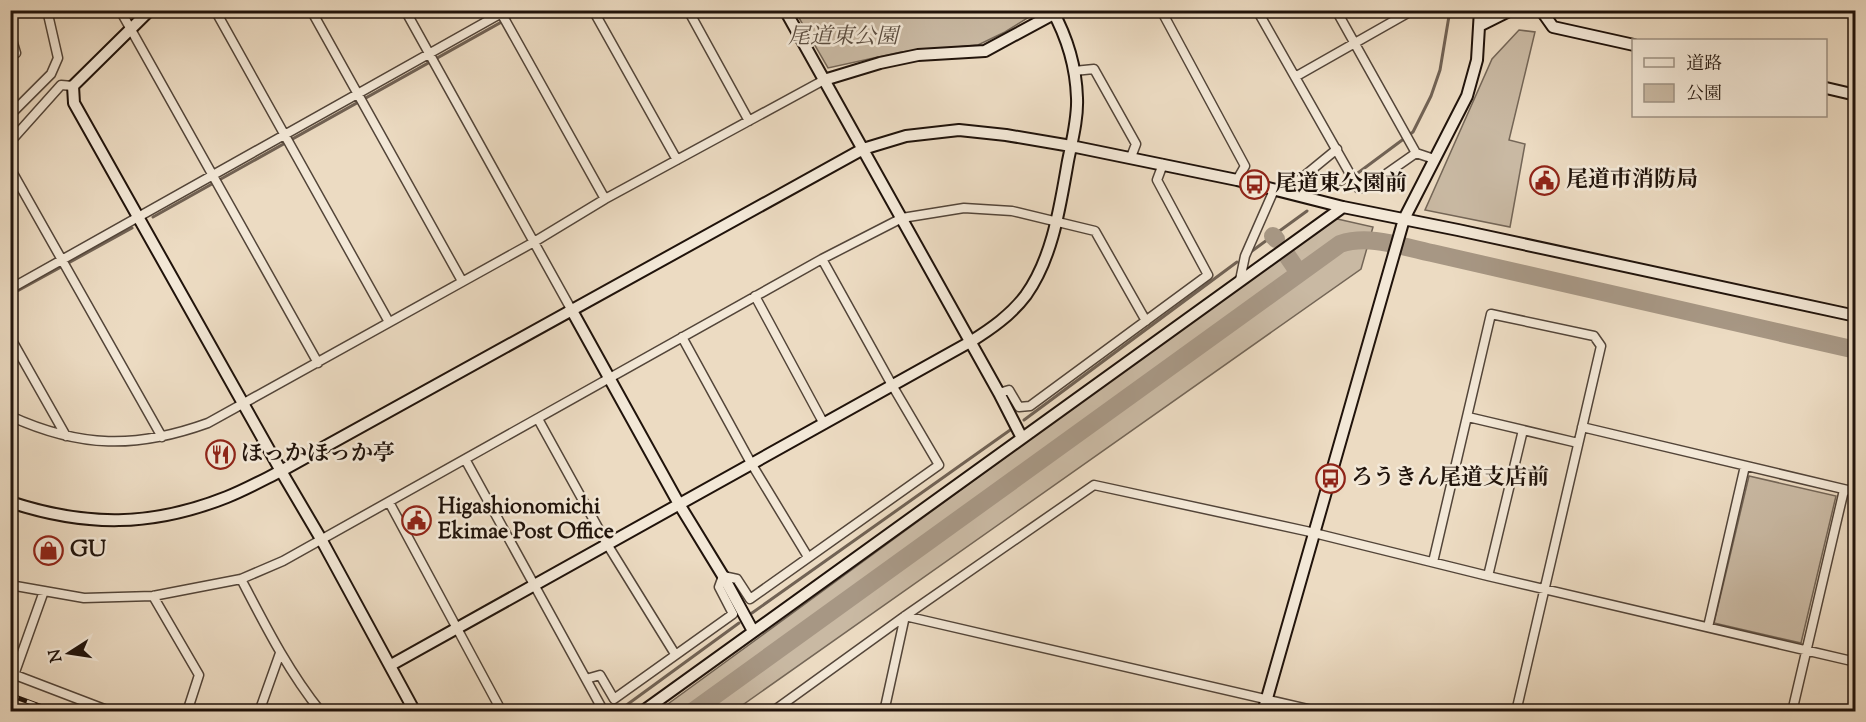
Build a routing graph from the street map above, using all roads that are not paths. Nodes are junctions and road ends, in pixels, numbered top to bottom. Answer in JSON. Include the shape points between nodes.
{"nodes":[{"id":1,"x":47,"y":10,"type":"edge"},
{"id":2,"x":120,"y":10,"type":"edge"},
{"id":3,"x":150,"y":10,"type":"edge"},
{"id":4,"x":215,"y":10,"type":"edge"},
{"id":5,"x":311,"y":10,"type":"edge"},
{"id":6,"x":405,"y":10,"type":"edge"},
{"id":7,"x":593,"y":10,"type":"edge"},
{"id":8,"x":688,"y":10,"type":"edge"},
{"id":9,"x":785,"y":10,"type":"edge"},
{"id":10,"x":1161,"y":10,"type":"edge"},
{"id":11,"x":1257,"y":10,"type":"edge"},
{"id":12,"x":1336,"y":10,"type":"edge"},
{"id":13,"x":1413,"y":10,"type":"edge"},
{"id":14,"x":1480,"y":10,"type":"edge"},
{"id":15,"x":1511,"y":10,"type":"edge"},
{"id":16,"x":1541,"y":10,"type":"edge"},
{"id":17,"x":1055,"y":12,"type":"edge"},
{"id":18,"x":504,"y":15,"type":"edge"},
{"id":19,"x":1481,"y":25,"type":"junction"},
{"id":20,"x":131,"y":29,"type":"junction"},
{"id":21,"x":10,"y":33,"type":"edge"},
{"id":22,"x":1354,"y":44,"type":"junction"},
{"id":23,"x":1632,"y":45,"type":"edge"},
{"id":24,"x":10,"y":55,"type":"edge"},
{"id":25,"x":432,"y":58,"type":"junction"},
{"id":26,"x":1074,"y":71,"type":"junction"},
{"id":27,"x":51,"y":74,"type":"junction"},
{"id":28,"x":1295,"y":77,"type":"junction"},
{"id":29,"x":824,"y":80,"type":"junction"},
{"id":30,"x":61,"y":85,"type":"junction"},
{"id":31,"x":73,"y":86,"type":"junction"},
{"id":32,"x":1827,"y":88,"type":"edge"},
{"id":33,"x":1856,"y":95,"type":"edge"},
{"id":34,"x":360,"y":98,"type":"junction"},
{"id":35,"x":10,"y":115,"type":"edge"},
{"id":36,"x":749,"y":121,"type":"junction"},
{"id":37,"x":287,"y":139,"type":"junction"},
{"id":38,"x":10,"y":142,"type":"edge"},
{"id":39,"x":1071,"y":146,"type":"junction"},
{"id":40,"x":863,"y":149,"type":"junction"},
{"id":41,"x":1337,"y":149,"type":"junction"},
{"id":42,"x":1416,"y":153,"type":"junction"},
{"id":43,"x":1131,"y":157,"type":"junction"},
{"id":44,"x":1434,"y":159,"type":"junction"},
{"id":45,"x":677,"y":160,"type":"junction"},
{"id":46,"x":1162,"y":164,"type":"junction"},
{"id":47,"x":10,"y":168,"type":"edge"},
{"id":48,"x":215,"y":180,"type":"junction"},
{"id":49,"x":1237,"y":180,"type":"junction"},
{"id":50,"x":1274,"y":190,"type":"junction"},
{"id":51,"x":1292,"y":194,"type":"junction"},
{"id":52,"x":605,"y":199,"type":"junction"},
{"id":53,"x":1343,"y":207,"type":"junction"},
{"id":54,"x":138,"y":217,"type":"junction"},
{"id":55,"x":902,"y":218,"type":"junction"},
{"id":56,"x":1404,"y":219,"type":"junction"},
{"id":57,"x":1056,"y":222,"type":"junction"},
{"id":58,"x":534,"y":242,"type":"junction"},
{"id":59,"x":822,"y":259,"type":"junction"},
{"id":60,"x":65,"y":263,"type":"junction"},
{"id":61,"x":1240,"y":280,"type":"junction"},
{"id":62,"x":462,"y":281,"type":"junction"},
{"id":63,"x":10,"y":289,"type":"edge"},
{"id":64,"x":755,"y":296,"type":"junction"},
{"id":65,"x":571,"y":309,"type":"junction"},
{"id":66,"x":1856,"y":316,"type":"edge"},
{"id":67,"x":1146,"y":321,"type":"junction"},
{"id":68,"x":389,"y":322,"type":"junction"},
{"id":69,"x":10,"y":337,"type":"edge"},
{"id":70,"x":682,"y":337,"type":"junction"},
{"id":71,"x":970,"y":342,"type":"junction"},
{"id":72,"x":318,"y":363,"type":"junction"},
{"id":73,"x":610,"y":377,"type":"junction"},
{"id":74,"x":892,"y":385,"type":"junction"},
{"id":75,"x":999,"y":393,"type":"junction"},
{"id":76,"x":243,"y":402,"type":"junction"},
{"id":77,"x":10,"y":416,"type":"edge"},
{"id":78,"x":1468,"y":417,"type":"junction"},
{"id":79,"x":538,"y":419,"type":"junction"},
{"id":80,"x":824,"y":423,"type":"junction"},
{"id":81,"x":1582,"y":427,"type":"junction"},
{"id":82,"x":1523,"y":430,"type":"junction"},
{"id":83,"x":66,"y":436,"type":"junction"},
{"id":84,"x":162,"y":437,"type":"junction"},
{"id":85,"x":1022,"y":438,"type":"junction"},
{"id":86,"x":1578,"y":443,"type":"junction"},
{"id":87,"x":465,"y":459,"type":"junction"},
{"id":88,"x":751,"y":463,"type":"junction"},
{"id":89,"x":1745,"y":466,"type":"junction"},
{"id":90,"x":281,"y":471,"type":"junction"},
{"id":91,"x":1844,"y":490,"type":"junction"},
{"id":92,"x":1856,"y":492,"type":"edge"},
{"id":93,"x":10,"y":502,"type":"edge"},
{"id":94,"x":389,"y":502,"type":"junction"},
{"id":95,"x":678,"y":504,"type":"junction"},
{"id":96,"x":1315,"y":533,"type":"junction"},
{"id":97,"x":321,"y":539,"type":"junction"},
{"id":98,"x":607,"y":544,"type":"junction"},
{"id":99,"x":808,"y":557,"type":"junction"},
{"id":100,"x":1433,"y":562,"type":"junction"},
{"id":101,"x":723,"y":576,"type":"junction"},
{"id":102,"x":1488,"y":576,"type":"junction"},
{"id":103,"x":241,"y":579,"type":"junction"},
{"id":104,"x":534,"y":584,"type":"junction"},
{"id":105,"x":10,"y":585,"type":"edge"},
{"id":106,"x":1544,"y":589,"type":"junction"},
{"id":107,"x":44,"y":591,"type":"junction"},
{"id":108,"x":153,"y":596,"type":"junction"},
{"id":109,"x":905,"y":616,"type":"junction"},
{"id":110,"x":1708,"y":627,"type":"junction"},
{"id":111,"x":458,"y":628,"type":"junction"},
{"id":112,"x":753,"y":631,"type":"junction"},
{"id":113,"x":1806,"y":651,"type":"junction"},
{"id":114,"x":280,"y":653,"type":"junction"},
{"id":115,"x":675,"y":654,"type":"junction"},
{"id":116,"x":1856,"y":662,"type":"edge"},
{"id":117,"x":391,"y":665,"type":"junction"},
{"id":118,"x":12,"y":674,"type":"edge"},
{"id":119,"x":586,"y":679,"type":"junction"},
{"id":120,"x":1267,"y":699,"type":"junction"},
{"id":121,"x":112,"y":711,"type":"edge"},
{"id":122,"x":187,"y":711,"type":"edge"},
{"id":123,"x":259,"y":711,"type":"edge"},
{"id":124,"x":321,"y":711,"type":"edge"},
{"id":125,"x":415,"y":711,"type":"edge"},
{"id":126,"x":502,"y":711,"type":"edge"},
{"id":127,"x":604,"y":711,"type":"edge"},
{"id":128,"x":642,"y":711,"type":"edge"},
{"id":129,"x":772,"y":711,"type":"edge"},
{"id":130,"x":884,"y":711,"type":"edge"},
{"id":131,"x":1263,"y":711,"type":"edge"},
{"id":132,"x":1321,"y":711,"type":"edge"},
{"id":133,"x":1516,"y":711,"type":"edge"},
{"id":134,"x":1792,"y":711,"type":"edge"}],
"edges":[{"from":1,"to":27,"type":"street","via":[[58,57]]},
{"from":2,"to":20,"type":"street"},
{"from":3,"to":20,"type":"street"},
{"from":4,"to":37,"type":"street"},
{"from":5,"to":34,"type":"street"},
{"from":6,"to":25,"type":"street"},
{"from":7,"to":45,"type":"street"},
{"from":8,"to":36,"type":"street"},
{"from":9,"to":29,"type":"street"},
{"from":10,"to":49,"type":"street","via":[[1245,166]]},
{"from":11,"to":28,"type":"street"},
{"from":12,"to":22,"type":"street"},
{"from":13,"to":22,"type":"street"},
{"from":14,"to":19,"type":"street"},
{"from":15,"to":19,"type":"street"},
{"from":16,"to":23,"type":"street","via":[[1553,27]]},
{"from":17,"to":26,"type":"street","via":[[1068,42]]},
{"from":17,"to":29,"type":"street","via":[[985,51],[918,55]]},
{"from":18,"to":25,"type":"street"},
{"from":18,"to":52,"type":"street"},
{"from":19,"to":44,"type":"street","via":[[1467,96]]},
{"from":20,"to":31,"type":"street"},
{"from":20,"to":48,"type":"street"},
{"from":21,"to":24,"type":"street","via":[[16,53]]},
{"from":22,"to":28,"type":"street"},
{"from":22,"to":42,"type":"street"},
{"from":25,"to":34,"type":"street"},
{"from":25,"to":58,"type":"street"},
{"from":26,"to":39,"type":"street","via":[[1077,99]]},
{"from":26,"to":43,"type":"street","via":[[1094,69],[1136,144]]},
{"from":27,"to":30,"type":"street"},
{"from":27,"to":35,"type":"street"},
{"from":28,"to":41,"type":"street"},
{"from":29,"to":36,"type":"street"},
{"from":29,"to":40,"type":"street"},
{"from":30,"to":31,"type":"street"},
{"from":30,"to":38,"type":"street"},
{"from":31,"to":54,"type":"street","via":[[74,103]]},
{"from":32,"to":33,"type":"street"},
{"from":34,"to":37,"type":"street"},
{"from":34,"to":62,"type":"street"},
{"from":36,"to":45,"type":"street"},
{"from":37,"to":48,"type":"street"},
{"from":37,"to":68,"type":"street"},
{"from":39,"to":40,"type":"street","via":[[959,130],[906,136]]},
{"from":39,"to":43,"type":"street"},
{"from":39,"to":57,"type":"street"},
{"from":40,"to":55,"type":"street"},
{"from":40,"to":65,"type":"street"},
{"from":41,"to":42,"type":"street","via":[[1358,188],[1366,188]]},
{"from":41,"to":51,"type":"street","via":[[1298,181]]},
{"from":42,"to":44,"type":"street"},
{"from":43,"to":46,"type":"street"},
{"from":44,"to":56,"type":"street"},
{"from":45,"to":52,"type":"street"},
{"from":46,"to":49,"type":"street"},
{"from":46,"to":67,"type":"street","via":[[1157,180],[1208,275]]},
{"from":47,"to":60,"type":"street"},
{"from":48,"to":54,"type":"street"},
{"from":48,"to":72,"type":"street"},
{"from":49,"to":50,"type":"street"},
{"from":50,"to":51,"type":"street"},
{"from":50,"to":61,"type":"street","via":[[1245,256]]},
{"from":51,"to":53,"type":"street"},
{"from":52,"to":58,"type":"street"},
{"from":53,"to":56,"type":"street"},
{"from":53,"to":61,"type":"street"},
{"from":54,"to":60,"type":"street"},
{"from":54,"to":76,"type":"street"},
{"from":55,"to":57,"type":"street","via":[[964,208],[1012,211]]},
{"from":55,"to":59,"type":"street"},
{"from":55,"to":71,"type":"street"},
{"from":56,"to":66,"type":"street"},
{"from":56,"to":96,"type":"street"},
{"from":57,"to":67,"type":"street","via":[[1095,231]]},
{"from":57,"to":71,"type":"street","via":[[1043,263],[1027,294],[1010,314]]},
{"from":58,"to":62,"type":"street"},
{"from":58,"to":65,"type":"street"},
{"from":59,"to":64,"type":"street"},
{"from":59,"to":74,"type":"street"},
{"from":60,"to":63,"type":"street"},
{"from":60,"to":84,"type":"street"},
{"from":61,"to":85,"type":"street"},
{"from":62,"to":68,"type":"street"},
{"from":64,"to":70,"type":"street"},
{"from":64,"to":80,"type":"street"},
{"from":65,"to":73,"type":"street"},
{"from":65,"to":90,"type":"street"},
{"from":67,"to":75,"type":"street","via":[[1030,406],[1019,407],[1009,390]]},
{"from":68,"to":72,"type":"street"},
{"from":69,"to":83,"type":"street"},
{"from":70,"to":73,"type":"street"},
{"from":70,"to":88,"type":"street"},
{"from":71,"to":74,"type":"street"},
{"from":71,"to":75,"type":"street"},
{"from":72,"to":76,"type":"street"},
{"from":73,"to":79,"type":"street"},
{"from":73,"to":95,"type":"street"},
{"from":74,"to":80,"type":"street"},
{"from":74,"to":99,"type":"street","via":[[939,465]]},
{"from":75,"to":85,"type":"street"},
{"from":76,"to":84,"type":"street","via":[[208,423]]},
{"from":76,"to":90,"type":"street"},
{"from":77,"to":83,"type":"street"},
{"from":78,"to":81,"type":"street","via":[[1491,314],[1594,336],[1601,346]]},
{"from":78,"to":82,"type":"street"},
{"from":78,"to":100,"type":"street"},
{"from":79,"to":87,"type":"street"},
{"from":79,"to":98,"type":"street"},
{"from":80,"to":88,"type":"street"},
{"from":81,"to":86,"type":"street"},
{"from":81,"to":89,"type":"street"},
{"from":82,"to":86,"type":"street"},
{"from":82,"to":102,"type":"street"},
{"from":83,"to":84,"type":"street","via":[[113,442]]},
{"from":85,"to":112,"type":"street"},
{"from":86,"to":106,"type":"street"},
{"from":87,"to":94,"type":"street"},
{"from":87,"to":104,"type":"street"},
{"from":88,"to":95,"type":"street"},
{"from":88,"to":99,"type":"street"},
{"from":89,"to":91,"type":"street"},
{"from":89,"to":110,"type":"street"},
{"from":90,"to":93,"type":"street","via":[[227,497],[149,519],[93,520],[44,513]]},
{"from":90,"to":97,"type":"street"},
{"from":91,"to":92,"type":"street"},
{"from":91,"to":113,"type":"street"},
{"from":94,"to":97,"type":"street"},
{"from":94,"to":111,"type":"street"},
{"from":95,"to":98,"type":"street"},
{"from":95,"to":101,"type":"street"},
{"from":96,"to":100,"type":"street"},
{"from":96,"to":109,"type":"street","via":[[1094,485]]},
{"from":96,"to":120,"type":"street"},
{"from":97,"to":103,"type":"street"},
{"from":97,"to":117,"type":"street"},
{"from":98,"to":104,"type":"street"},
{"from":98,"to":115,"type":"street"},
{"from":99,"to":101,"type":"street","via":[[750,599],[737,579]]},
{"from":100,"to":102,"type":"street"},
{"from":101,"to":112,"type":"street"},
{"from":101,"to":115,"type":"street","via":[[719,587],[733,614]]},
{"from":102,"to":106,"type":"street"},
{"from":103,"to":108,"type":"street"},
{"from":103,"to":114,"type":"street"},
{"from":104,"to":111,"type":"street"},
{"from":104,"to":119,"type":"street"},
{"from":105,"to":107,"type":"street"},
{"from":106,"to":110,"type":"street"},
{"from":106,"to":133,"type":"street"},
{"from":107,"to":108,"type":"street","via":[[84,598]]},
{"from":107,"to":118,"type":"street"},
{"from":108,"to":122,"type":"street","via":[[199,675]]},
{"from":109,"to":120,"type":"street"},
{"from":109,"to":129,"type":"street"},
{"from":109,"to":130,"type":"street"},
{"from":110,"to":113,"type":"street"},
{"from":111,"to":117,"type":"street"},
{"from":111,"to":126,"type":"street"},
{"from":112,"to":128,"type":"street"},
{"from":113,"to":116,"type":"street"},
{"from":113,"to":134,"type":"street"},
{"from":114,"to":123,"type":"street"},
{"from":114,"to":124,"type":"street"},
{"from":115,"to":119,"type":"street","via":[[614,699],[600,675]]},
{"from":117,"to":125,"type":"street"},
{"from":118,"to":121,"type":"street"},
{"from":119,"to":127,"type":"street"},
{"from":120,"to":131,"type":"street"},
{"from":120,"to":132,"type":"street"}]}
